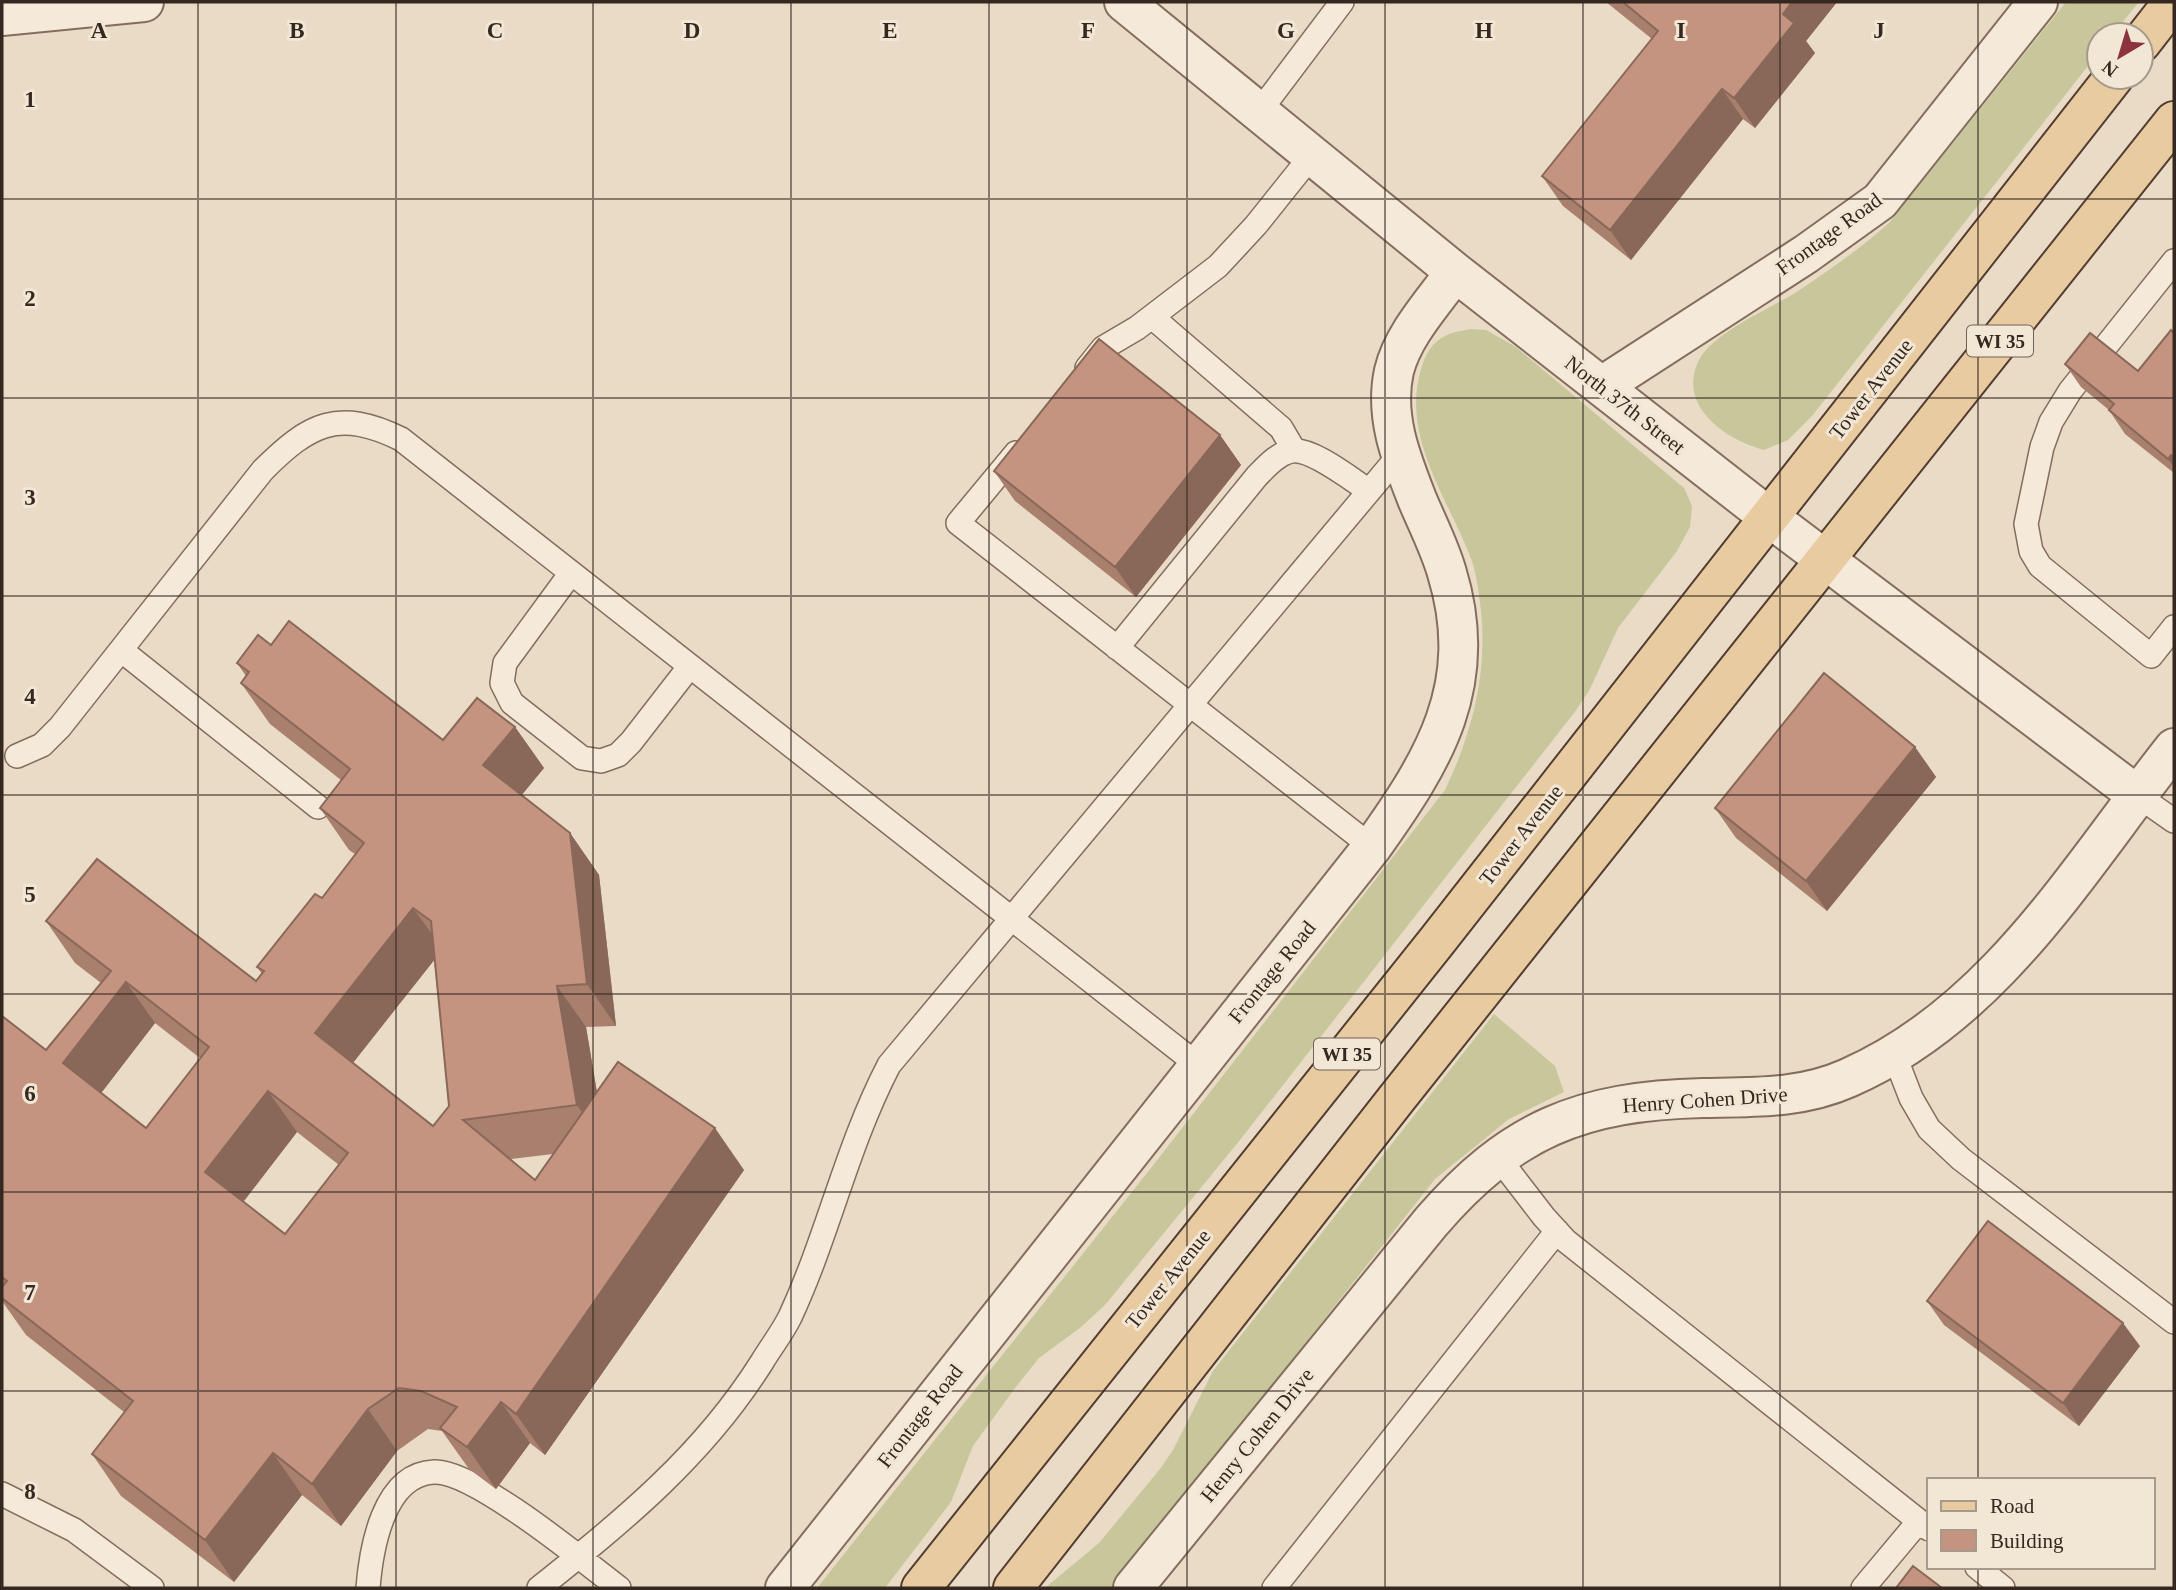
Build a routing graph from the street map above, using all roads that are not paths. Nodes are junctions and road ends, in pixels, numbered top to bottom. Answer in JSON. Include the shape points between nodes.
{"nodes":[{"id":1,"x":144,"y":2,"type":"edge"},
{"id":2,"x":1124,"y":2,"type":"edge"},
{"id":3,"x":1342,"y":2,"type":"edge"},
{"id":4,"x":2038,"y":2,"type":"edge"},
{"id":5,"x":2173,"y":2,"type":"edge"},
{"id":6,"x":2,"y":16,"type":"edge"},
{"id":7,"x":2155,"y":25,"type":"edge"},
{"id":8,"x":2104,"y":91,"type":"edge"},
{"id":9,"x":1259,"y":112,"type":"junction"},
{"id":10,"x":2174,"y":121,"type":"edge"},
{"id":11,"x":1312,"y":155,"type":"junction"},
{"id":12,"x":2174,"y":261,"type":"edge"},
{"id":13,"x":1455,"y":272,"type":"junction"},
{"id":14,"x":1152,"y":317,"type":"junction"},
{"id":15,"x":1602,"y":386,"type":"junction"},
{"id":16,"x":1070,"y":388,"type":"edge"},
{"id":17,"x":1027,"y":440,"type":"edge"},
{"id":18,"x":1294,"y":450,"type":"junction"},
{"id":19,"x":1401,"y":453,"type":"junction"},
{"id":20,"x":1369,"y":491,"type":"junction"},
{"id":21,"x":1770,"y":518,"type":"junction"},
{"id":22,"x":1826,"y":562,"type":"junction"},
{"id":23,"x":571,"y":573,"type":"junction"},
{"id":24,"x":2174,"y":627,"type":"edge"},
{"id":25,"x":1117,"y":648,"type":"junction"},
{"id":26,"x":121,"y":650,"type":"junction"},
{"id":27,"x":690,"y":666,"type":"junction"},
{"id":28,"x":1190,"y":706,"type":"junction"},
{"id":29,"x":2174,"y":748,"type":"edge"},
{"id":30,"x":17,"y":756,"type":"dead end"},
{"id":31,"x":2137,"y":795,"type":"junction"},
{"id":32,"x":318,"y":807,"type":"edge"},
{"id":33,"x":2174,"y":821,"type":"edge"},
{"id":34,"x":1372,"y":847,"type":"junction"},
{"id":35,"x":1012,"y":919,"type":"junction"},
{"id":36,"x":1895,"y":1054,"type":"junction"},
{"id":37,"x":1198,"y":1065,"type":"junction"},
{"id":38,"x":1497,"y":1156,"type":"junction"},
{"id":39,"x":1557,"y":1231,"type":"junction"},
{"id":40,"x":2174,"y":1322,"type":"edge"},
{"id":41,"x":2,"y":1494,"type":"edge"},
{"id":42,"x":1924,"y":1525,"type":"edge"},
{"id":43,"x":578,"y":1556,"type":"junction"},
{"id":44,"x":1979,"y":1569,"type":"edge"},
{"id":45,"x":152,"y":1588,"type":"edge"},
{"id":46,"x":368,"y":1588,"type":"edge"},
{"id":47,"x":539,"y":1588,"type":"edge"},
{"id":48,"x":620,"y":1588,"type":"edge"},
{"id":49,"x":785,"y":1588,"type":"edge"},
{"id":50,"x":921,"y":1588,"type":"edge"},
{"id":51,"x":1013,"y":1588,"type":"edge"},
{"id":52,"x":1133,"y":1588,"type":"edge"},
{"id":53,"x":1274,"y":1588,"type":"edge"},
{"id":54,"x":1863,"y":1588,"type":"edge"},
{"id":55,"x":2003,"y":1588,"type":"edge"}],
"edges":[{"from":1,"to":6,"type":"street"},
{"from":2,"to":9,"type":"street","name":"North 37th Street"},
{"from":3,"to":9,"type":"lane"},
{"from":4,"to":15,"type":"street","name":"Frontage Road","via":[[1880,201],[1807,254]]},
{"from":5,"to":7,"type":"main road"},
{"from":8,"to":21,"type":"main road","name":"Tower Avenue","number":"WI 35"},
{"from":9,"to":11,"type":"street","name":"North 37th Street"},
{"from":10,"to":22,"type":"main road","number":"WI 35"},
{"from":11,"to":13,"type":"street","name":"North 37th Street"},
{"from":11,"to":14,"type":"lane","via":[[1218,266]]},
{"from":12,"to":24,"type":"lane","via":[[2070,391],[2051,422],[2026,524],[2031,551],[2040,566],[2151,656]]},
{"from":13,"to":15,"type":"street","name":"North 37th Street"},
{"from":13,"to":19,"type":"street","name":"Frontage Road","via":[[1398,359],[1390,399]]},
{"from":14,"to":16,"type":"lane","via":[[1103,348]]},
{"from":14,"to":18,"type":"lane","via":[[1281,428]]},
{"from":15,"to":21,"type":"street","name":"North 37th Street"},
{"from":17,"to":25,"type":"lane","via":[[958,523]]},
{"from":18,"to":20,"type":"lane","via":[[1314,456]]},
{"from":18,"to":25,"type":"lane","via":[[1257,476]]},
{"from":19,"to":20,"type":"lane"},
{"from":19,"to":34,"type":"street","name":"Frontage Road","via":[[1447,572],[1458,645],[1456,679],[1432,757]]},
{"from":20,"to":28,"type":"lane"},
{"from":21,"to":22,"type":"street","name":"North 37th Street"},
{"from":21,"to":50,"type":"main road","name":"Tower Avenue","number":"WI 35"},
{"from":22,"to":31,"type":"street","name":"North 37th Street"},
{"from":22,"to":51,"type":"main road","number":"WI 35"},
{"from":23,"to":26,"type":"lane","via":[[401,439],[372,425],[342,422],[314,429],[292,442],[263,470]]},
{"from":23,"to":27,"type":"lane"},
{"from":23,"to":27,"type":"lane","via":[[505,663],[502,683],[512,703],[582,758],[601,761],[618,755]]},
{"from":25,"to":28,"type":"lane"},
{"from":26,"to":30,"type":"lane","via":[[50,738]]},
{"from":26,"to":32,"type":"lane"},
{"from":27,"to":35,"type":"lane"},
{"from":28,"to":34,"type":"lane"},
{"from":28,"to":35,"type":"lane"},
{"from":29,"to":31,"type":"street","name":"Henry Cohen Drive"},
{"from":31,"to":33,"type":"lane"},
{"from":31,"to":36,"type":"street","name":"Henry Cohen Drive","via":[[2003,967],[1949,1017]]},
{"from":34,"to":37,"type":"street","name":"Frontage Road"},
{"from":35,"to":37,"type":"lane"},
{"from":35,"to":43,"type":"lane","via":[[889,1065],[864,1113],[819,1249],[789,1320],[748,1384],[674,1473]]},
{"from":36,"to":38,"type":"street","name":"Henry Cohen Drive","via":[[1850,1078],[1792,1095],[1652,1100],[1600,1108],[1533,1134]]},
{"from":36,"to":40,"type":"lane","via":[[1911,1098],[1929,1129],[1961,1159]]},
{"from":37,"to":49,"type":"street","name":"Frontage Road"},
{"from":38,"to":39,"type":"lane"},
{"from":38,"to":52,"type":"street","name":"Henry Cohen Drive","via":[[1431,1222]]},
{"from":39,"to":42,"type":"lane"},
{"from":39,"to":53,"type":"lane"},
{"from":41,"to":45,"type":"lane","via":[[74,1530]]},
{"from":42,"to":54,"type":"lane"},
{"from":43,"to":46,"type":"lane","via":[[497,1499],[455,1476],[435,1472],[416,1476],[404,1486],[380,1521]]},
{"from":43,"to":47,"type":"lane"},
{"from":43,"to":48,"type":"lane"},
{"from":44,"to":55,"type":"lane"}]}
